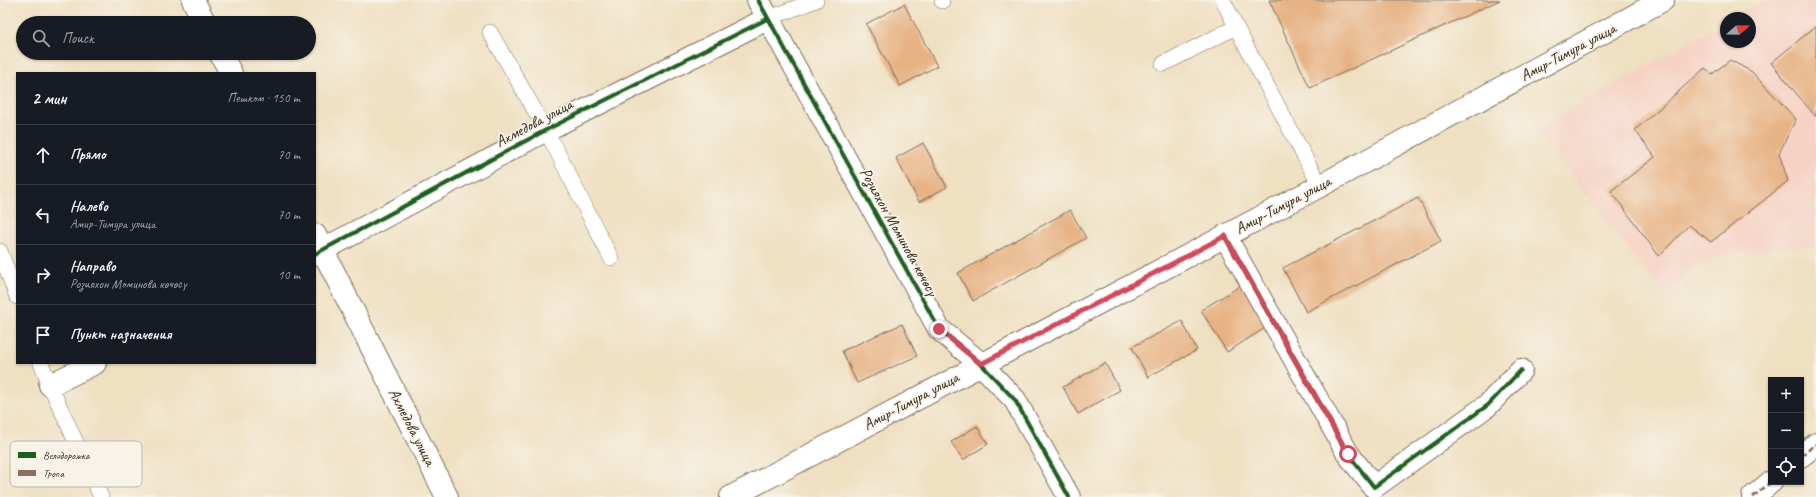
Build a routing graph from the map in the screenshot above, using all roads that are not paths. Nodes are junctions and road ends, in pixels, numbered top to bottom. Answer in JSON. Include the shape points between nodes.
{"nodes":[{"id":1,"x":193,"y":0,"type":"edge"},
{"id":2,"x":816,"y":0,"type":"edge"},
{"id":3,"x":1223,"y":0,"type":"edge"},
{"id":4,"x":1663,"y":0,"type":"edge"},
{"id":5,"x":763,"y":10,"type":"edge"},
{"id":6,"x":201,"y":16,"type":"edge"},
{"id":7,"x":1236,"y":27,"type":"junction"},
{"id":8,"x":490,"y":32,"type":"dead end"},
{"id":9,"x":224,"y":60,"type":"edge"},
{"id":10,"x":1163,"y":64,"type":"dead end"},
{"id":11,"x":230,"y":72,"type":"edge"},
{"id":12,"x":546,"y":130,"type":"junction"},
{"id":13,"x":1320,"y":186,"type":"junction"},
{"id":14,"x":1225,"y":236,"type":"junction"},
{"id":15,"x":318,"y":246,"type":"edge"},
{"id":16,"x":0,"y":251,"type":"edge"},
{"id":17,"x":611,"y":258,"type":"dead end"},
{"id":18,"x":16,"y":294,"type":"edge"},
{"id":19,"x":42,"y":364,"type":"edge"},
{"id":20,"x":93,"y":364,"type":"edge"},
{"id":21,"x":981,"y":364,"type":"junction"},
{"id":22,"x":1521,"y":370,"type":"dead end"},
{"id":23,"x":50,"y":385,"type":"junction"},
{"id":24,"x":76,"y":441,"type":"edge"},
{"id":25,"x":1816,"y":444,"type":"edge"},
{"id":26,"x":1804,"y":454,"type":"edge"},
{"id":27,"x":1768,"y":484,"type":"edge"},
{"id":28,"x":96,"y":487,"type":"edge"},
{"id":29,"x":742,"y":494,"type":"edge"},
{"id":30,"x":101,"y":497,"type":"edge"},
{"id":31,"x":447,"y":497,"type":"edge"},
{"id":32,"x":1070,"y":497,"type":"edge"},
{"id":33,"x":1752,"y":497,"type":"edge"}],
"edges":[{"from":1,"to":6,"type":"street"},
{"from":2,"to":5,"type":"lane"},
{"from":3,"to":7,"type":"lane"},
{"from":4,"to":13,"type":"street","name":"Амир-Тимура улица"},
{"from":5,"to":12,"type":"street","name":"Ахмедова улица"},
{"from":5,"to":21,"type":"street","name":"Розияхон Моминова көчөсү","via":[[939,329]]},
{"from":7,"to":10,"type":"lane"},
{"from":7,"to":13,"type":"lane"},
{"from":8,"to":12,"type":"lane"},
{"from":9,"to":11,"type":"street"},
{"from":12,"to":15,"type":"street","name":"Ахмедова улица"},
{"from":12,"to":17,"type":"lane"},
{"from":13,"to":14,"type":"street","name":"Амир-Тимура улица"},
{"from":14,"to":21,"type":"street","name":"Амир-Тимура улица"},
{"from":14,"to":22,"type":"street","via":[[1348,454],[1374,488],[1488,405]]},
{"from":15,"to":31,"type":"street","name":"Ахмедова улица"},
{"from":16,"to":18,"type":"lane"},
{"from":19,"to":23,"type":"lane"},
{"from":20,"to":23,"type":"street"},
{"from":21,"to":29,"type":"street","name":"Амир-Тимура улица"},
{"from":21,"to":32,"type":"street","name":"Розияхон Моминова көчөсү","via":[[1015,400]]},
{"from":23,"to":24,"type":"lane"},
{"from":25,"to":26,"type":"street"},
{"from":27,"to":33,"type":"street"},
{"from":28,"to":30,"type":"lane"}]}
